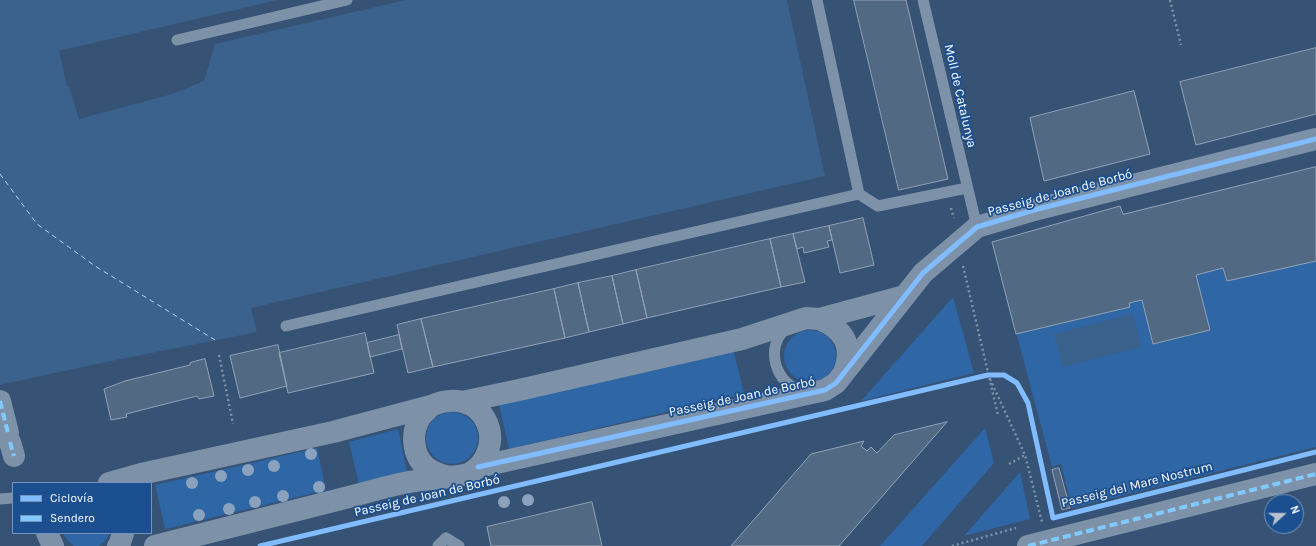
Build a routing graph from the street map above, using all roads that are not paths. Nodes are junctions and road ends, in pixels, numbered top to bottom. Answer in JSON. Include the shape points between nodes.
{"nodes":[{"id":1,"x":347,"y":0,"type":"edge"},
{"id":2,"x":817,"y":0,"type":"edge"},
{"id":3,"x":923,"y":0,"type":"edge"},
{"id":4,"x":177,"y":40,"type":"dead end"},
{"id":5,"x":1316,"y":139,"type":"edge"},
{"id":6,"x":969,"y":193,"type":"junction"},
{"id":7,"x":859,"y":194,"type":"junction"},
{"id":8,"x":977,"y":227,"type":"junction"},
{"id":9,"x":904,"y":296,"type":"junction"},
{"id":10,"x":819,"y":319,"type":"junction"},
{"id":11,"x":794,"y":322,"type":"junction"},
{"id":12,"x":286,"y":326,"type":"dead end"},
{"id":13,"x":844,"y":372,"type":"junction"},
{"id":14,"x":812,"y":393,"type":"junction"},
{"id":15,"x":0,"y":401,"type":"edge"},
{"id":16,"x":462,"y":402,"type":"junction"},
{"id":17,"x":431,"y":406,"type":"junction"},
{"id":18,"x":10,"y":444,"type":"dead end"},
{"id":19,"x":478,"y":467,"type":"junction"},
{"id":20,"x":1316,"y":474,"type":"edge"},
{"id":21,"x":449,"y":477,"type":"junction"},
{"id":22,"x":113,"y":482,"type":"edge"},
{"id":23,"x":12,"y":498,"type":"edge"},
{"id":24,"x":0,"y":499,"type":"edge"},
{"id":25,"x":47,"y":534,"type":"edge"},
{"id":26,"x":123,"y":534,"type":"edge"},
{"id":27,"x":1034,"y":534,"type":"edge"},
{"id":28,"x":53,"y":546,"type":"edge"},
{"id":29,"x":118,"y":546,"type":"edge"},
{"id":30,"x":154,"y":546,"type":"edge"},
{"id":31,"x":438,"y":546,"type":"edge"},
{"id":32,"x":459,"y":546,"type":"edge"}],
"edges":[{"from":1,"to":4,"type":"lane"},
{"from":2,"to":7,"type":"lane"},
{"from":3,"to":6,"type":"lane","name":"Moll de Catalunya"},
{"from":5,"to":8,"type":"street","name":"Passeig de Joan de Borbó","via":[[1034,210]]},
{"from":6,"to":7,"type":"lane","via":[[878,206]]},
{"from":6,"to":8,"type":"lane","name":"Moll de Catalunya"},
{"from":7,"to":12,"type":"lane"},
{"from":8,"to":9,"type":"street","name":"Passeig de Joan de Borbó","via":[[923,273]]},
{"from":9,"to":10,"type":"street","name":"Passeig de Joan de Borbó"},
{"from":9,"to":13,"type":"street","name":"Passeig de Joan de Borbó"},
{"from":10,"to":11,"type":"street","name":"Passeig de Joan de Borbó","via":[[806,318]]},
{"from":10,"to":13,"type":"street","via":[[832,324],[845,339],[848,363]]},
{"from":11,"to":14,"type":"lane","name":"Passeig de Joan de Borbó","via":[[777,340],[774,352],[775,365],[780,376],[789,385],[800,391]]},
{"from":11,"to":16,"type":"street","name":"Passeig de Joan de Borbó","via":[[742,340]]},
{"from":13,"to":14,"type":"street","name":"Passeig de Joan de Borbó","via":[[836,383],[825,390]]},
{"from":14,"to":19,"type":"street","name":"Passeig de Joan de Borbó"},
{"from":15,"to":18,"type":"street"},
{"from":16,"to":17,"type":"street","name":"Passeig de Joan de Borbó","via":[[452,400]]},
{"from":16,"to":19,"type":"street","name":"Passeig de Joan de Borbó","via":[[473,406],[488,424],[490,447]]},
{"from":17,"to":21,"type":"street","name":"Passeig de Joan de Borbó","via":[[415,428],[414,442],[417,455],[425,466],[436,474]]},
{"from":17,"to":22,"type":"street","name":"Passeig de Joan de Borbó","via":[[333,432]]},
{"from":19,"to":21,"type":"street","name":"Passeig de Joan de Borbó","via":[[470,473]]},
{"from":20,"to":27,"type":"street"},
{"from":21,"to":30,"type":"street","name":"Passeig de Joan de Borbó","via":[[404,483]]},
{"from":23,"to":24,"type":"lane"},
{"from":25,"to":28,"type":"street"},
{"from":26,"to":29,"type":"street"},
{"from":31,"to":32,"type":"lane","via":[[446,538]]}]}
